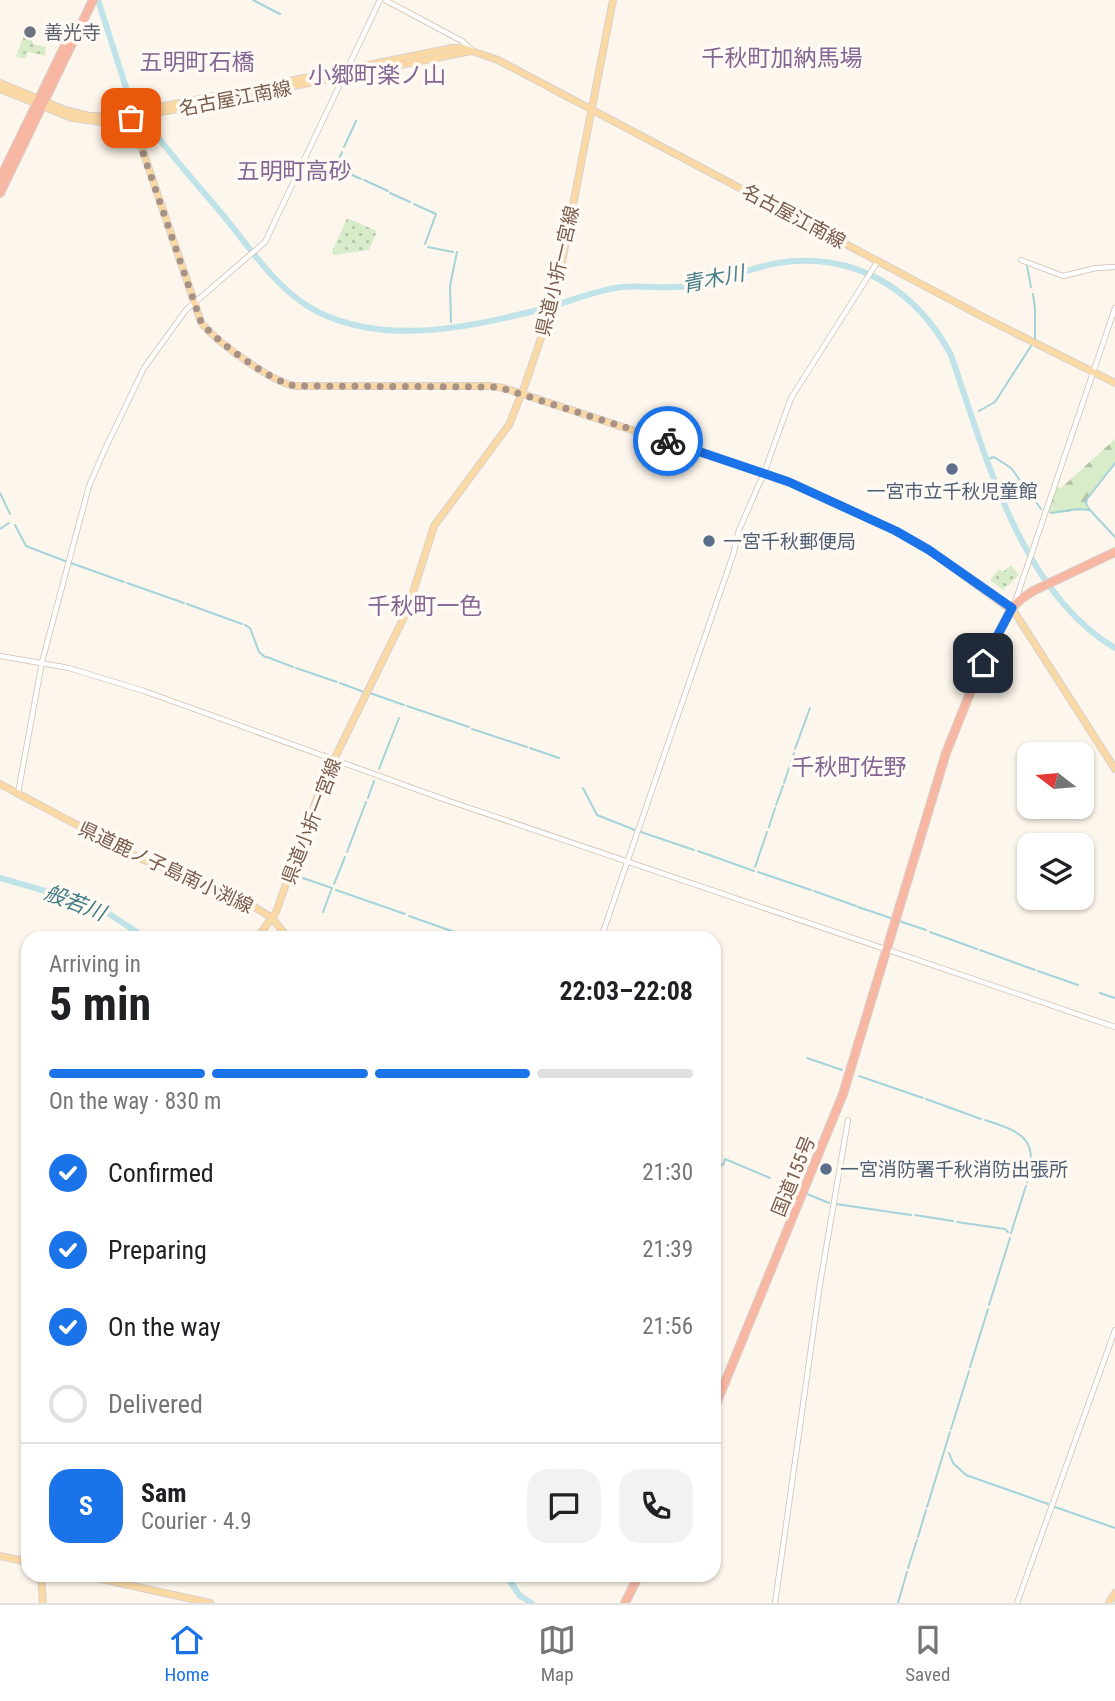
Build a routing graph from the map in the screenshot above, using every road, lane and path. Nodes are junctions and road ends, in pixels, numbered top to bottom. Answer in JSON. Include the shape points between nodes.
{"nodes":[{"id":1,"x":88,"y":0,"type":"edge"},
{"id":2,"x":93,"y":0,"type":"edge"},
{"id":3,"x":383,"y":0,"type":"edge"},
{"id":4,"x":613,"y":0,"type":"edge"},
{"id":5,"x":473,"y":51,"type":"junction"},
{"id":6,"x":346,"y":72,"type":"junction"},
{"id":7,"x":0,"y":83,"type":"edge"},
{"id":8,"x":0,"y":89,"type":"edge"},
{"id":9,"x":41,"y":104,"type":"junction"},
{"id":10,"x":592,"y":110,"type":"junction"},
{"id":11,"x":130,"y":116,"type":"junction"},
{"id":12,"x":0,"y":179,"type":"edge"},
{"id":13,"x":0,"y":193,"type":"edge"},
{"id":14,"x":1021,"y":260,"type":"dead end"},
{"id":15,"x":878,"y":261,"type":"junction"},
{"id":16,"x":1115,"y":267,"type":"edge"},
{"id":17,"x":194,"y":302,"type":"junction"},
{"id":18,"x":1115,"y":308,"type":"edge"},
{"id":19,"x":1094,"y":373,"type":"junction"},
{"id":20,"x":1115,"y":383,"type":"edge"},
{"id":21,"x":522,"y":393,"type":"junction"},
{"id":22,"x":764,"y":473,"type":"junction"},
{"id":23,"x":1115,"y":552,"type":"edge"},
{"id":24,"x":1012,"y":608,"type":"junction"},
{"id":25,"x":0,"y":656,"type":"edge"},
{"id":26,"x":42,"y":662,"type":"junction"},
{"id":27,"x":334,"y":759,"type":"junction"},
{"id":28,"x":1115,"y":769,"type":"edge"},
{"id":29,"x":0,"y":784,"type":"edge"},
{"id":30,"x":18,"y":794,"type":"junction"},
{"id":31,"x":627,"y":862,"type":"junction"},
{"id":32,"x":273,"y":919,"type":"junction"},
{"id":33,"x":263,"y":931,"type":"edge"},
{"id":34,"x":282,"y":931,"type":"edge"},
{"id":35,"x":603,"y":931,"type":"edge"},
{"id":36,"x":887,"y":949,"type":"junction"},
{"id":37,"x":1115,"y":1027,"type":"edge"},
{"id":38,"x":848,"y":1120,"type":"dead end"},
{"id":39,"x":1115,"y":1329,"type":"edge"},
{"id":40,"x":721,"y":1383,"type":"edge"},
{"id":41,"x":721,"y":1392,"type":"edge"},
{"id":42,"x":0,"y":1556,"type":"edge"},
{"id":43,"x":21,"y":1560,"type":"edge"},
{"id":44,"x":42,"y":1582,"type":"edge"},
{"id":45,"x":115,"y":1582,"type":"edge"},
{"id":46,"x":634,"y":1582,"type":"edge"},
{"id":47,"x":1115,"y":1593,"type":"edge"},
{"id":48,"x":43,"y":1603,"type":"edge"},
{"id":49,"x":210,"y":1603,"type":"edge"},
{"id":50,"x":623,"y":1603,"type":"edge"},
{"id":51,"x":775,"y":1603,"type":"edge"},
{"id":52,"x":1017,"y":1603,"type":"edge"},
{"id":53,"x":1109,"y":1603,"type":"edge"}],
"edges":[{"from":1,"to":9,"type":"highway"},
{"from":2,"to":9,"type":"highway"},
{"from":3,"to":5,"type":"street"},
{"from":3,"to":6,"type":"street"},
{"from":4,"to":10,"type":"main road","name":"県道小折一宮線"},
{"from":5,"to":6,"type":"main road","name":"名古屋江南線"},
{"from":5,"to":10,"type":"main road","name":"名古屋江南線"},
{"from":6,"to":11,"type":"main road","name":"名古屋江南線"},
{"from":6,"to":17,"type":"street","via":[[265,242]]},
{"from":7,"to":9,"type":"main road","name":"名古屋江南線"},
{"from":8,"to":9,"type":"main road","name":"名古屋江南線"},
{"from":9,"to":11,"type":"main road","name":"名古屋江南線","via":[[89,116]]},
{"from":9,"to":12,"type":"highway"},
{"from":9,"to":13,"type":"highway"},
{"from":10,"to":15,"type":"main road","name":"名古屋江南線"},
{"from":10,"to":21,"type":"main road","name":"県道小折一宮線","via":[[554,300]]},
{"from":11,"to":17,"type":"main road"},
{"from":14,"to":16,"type":"street","via":[[1063,276]]},
{"from":15,"to":19,"type":"main road","name":"名古屋江南線"},
{"from":15,"to":22,"type":"street","via":[[791,398]]},
{"from":17,"to":21,"type":"main road","via":[[209,332],[288,385],[490,386]]},
{"from":17,"to":26,"type":"street","via":[[144,368],[89,486]]},
{"from":18,"to":19,"type":"street"},
{"from":19,"to":20,"type":"main road","name":"名古屋江南線"},
{"from":19,"to":24,"type":"street"},
{"from":21,"to":22,"type":"main road"},
{"from":21,"to":27,"type":"main road","name":"県道小折一宮線","via":[[509,425],[434,526],[407,611]]},
{"from":22,"to":24,"type":"main road","via":[[909,538]]},
{"from":22,"to":31,"type":"street","via":[[739,530]]},
{"from":23,"to":24,"type":"highway","name":"国道155号","via":[[1033,591]]},
{"from":24,"to":28,"type":"main road"},
{"from":24,"to":36,"type":"highway","name":"国道155号","via":[[980,668],[946,753]]},
{"from":25,"to":26,"type":"street"},
{"from":26,"to":27,"type":"street","via":[[144,691]]},
{"from":26,"to":30,"type":"street"},
{"from":27,"to":31,"type":"street"},
{"from":27,"to":32,"type":"main road","name":"県道小折一宮線"},
{"from":29,"to":30,"type":"main road","name":"県道鹿ノ子島南小渕線"},
{"from":30,"to":32,"type":"main road","name":"県道鹿ノ子島南小渕線","via":[[141,859],[222,889]]},
{"from":31,"to":35,"type":"street"},
{"from":31,"to":36,"type":"street"},
{"from":32,"to":33,"type":"main road","name":"県道小折一宮線"},
{"from":32,"to":34,"type":"main road","name":"県道鹿ノ子島南小渕線"},
{"from":36,"to":37,"type":"street"},
{"from":36,"to":40,"type":"highway","name":"国道155号","via":[[836,1105]]},
{"from":36,"to":41,"type":"highway","name":"国道155号","via":[[843,1094]]},
{"from":38,"to":51,"type":"street"},
{"from":39,"to":52,"type":"street"},
{"from":42,"to":43,"type":"main road"},
{"from":44,"to":48,"type":"main road"},
{"from":45,"to":49,"type":"main road"},
{"from":46,"to":50,"type":"highway"},
{"from":47,"to":53,"type":"main road"}]}
